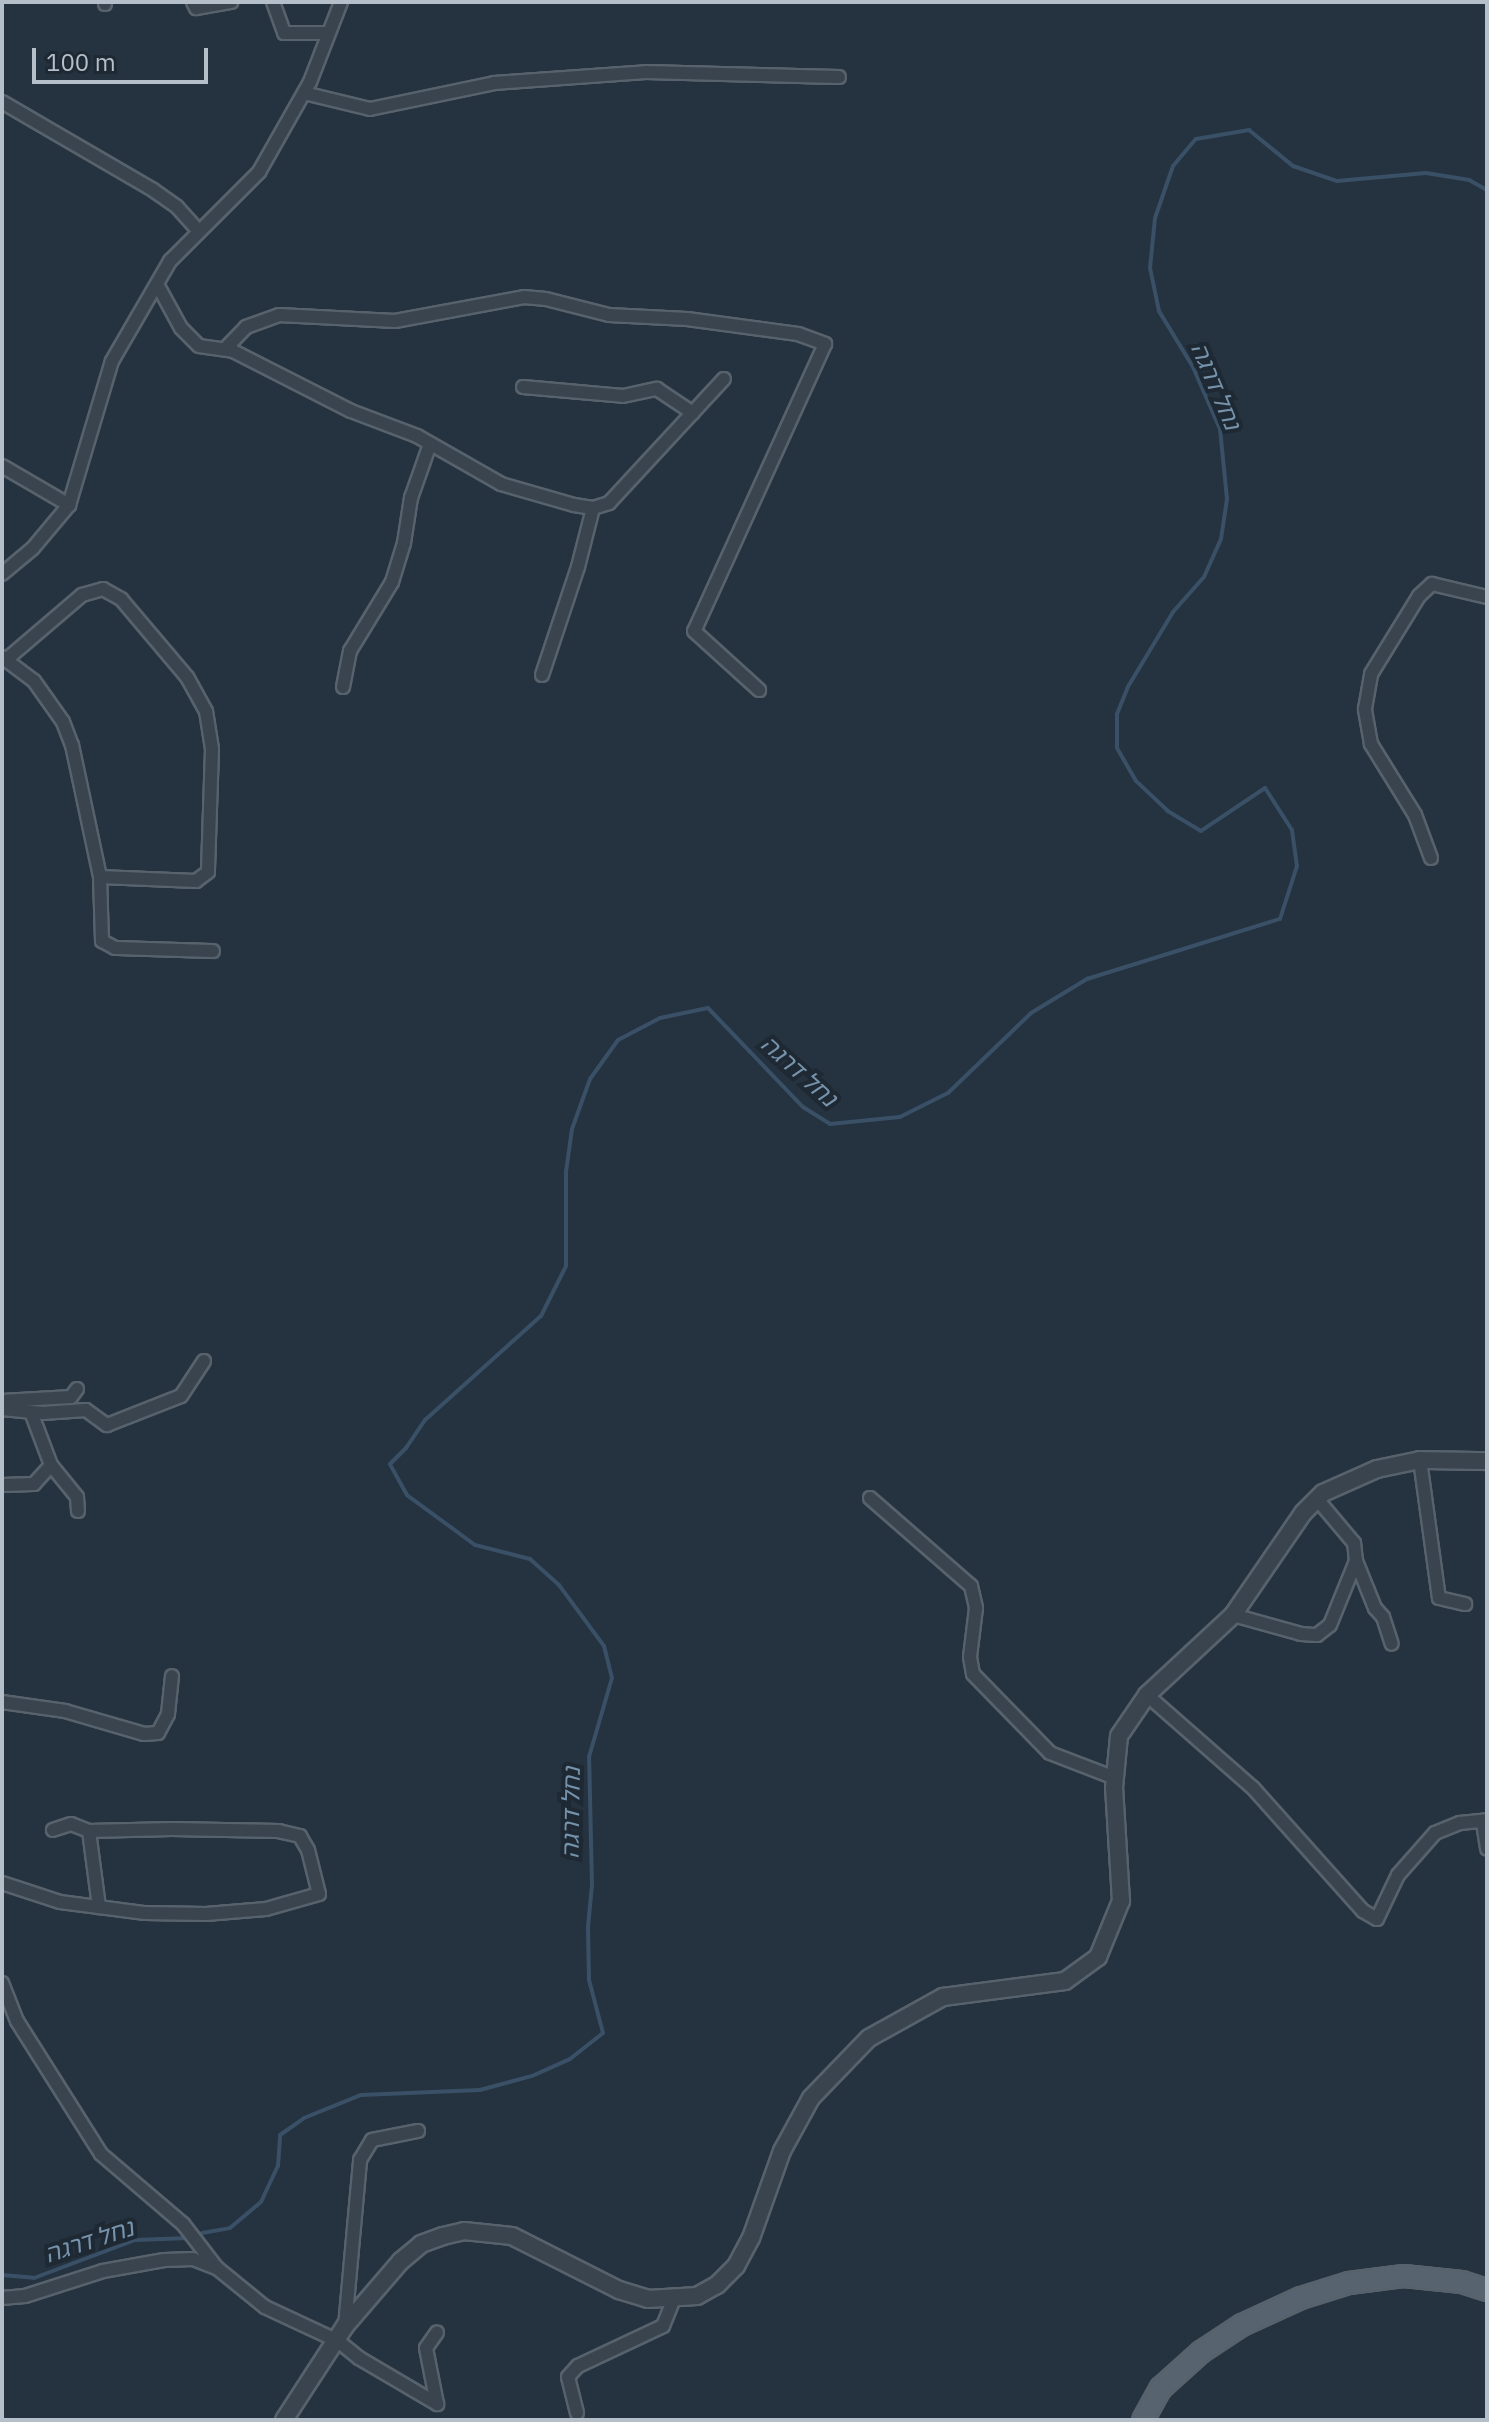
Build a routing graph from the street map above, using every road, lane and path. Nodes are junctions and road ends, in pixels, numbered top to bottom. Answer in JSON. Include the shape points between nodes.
{"nodes":[{"id":1,"x":193,"y":2,"type":"edge"},
{"id":2,"x":231,"y":2,"type":"edge"},
{"id":3,"x":273,"y":2,"type":"edge"},
{"id":4,"x":341,"y":2,"type":"edge"},
{"id":5,"x":327,"y":33,"type":"junction"},
{"id":6,"x":839,"y":77,"type":"dead end"},
{"id":7,"x":304,"y":93,"type":"junction"},
{"id":8,"x":4,"y":108,"type":"edge"},
{"id":9,"x":198,"y":230,"type":"junction"},
{"id":10,"x":157,"y":284,"type":"junction"},
{"id":11,"x":225,"y":349,"type":"junction"},
{"id":12,"x":724,"y":379,"type":"dead end"},
{"id":13,"x":523,"y":387,"type":"dead end"},
{"id":14,"x":693,"y":413,"type":"junction"},
{"id":15,"x":430,"y":444,"type":"junction"},
{"id":16,"x":2,"y":466,"type":"edge"},
{"id":17,"x":69,"y":505,"type":"junction"},
{"id":18,"x":593,"y":508,"type":"junction"},
{"id":19,"x":2,"y":574,"type":"edge"},
{"id":20,"x":1487,"y":597,"type":"edge"},
{"id":21,"x":4,"y":658,"type":"edge"},
{"id":22,"x":542,"y":675,"type":"dead end"},
{"id":23,"x":343,"y":687,"type":"dead end"},
{"id":24,"x":759,"y":690,"type":"dead end"},
{"id":25,"x":1431,"y":858,"type":"dead end"},
{"id":26,"x":100,"y":877,"type":"junction"},
{"id":27,"x":213,"y":951,"type":"dead end"},
{"id":28,"x":204,"y":1361,"type":"dead end"},
{"id":29,"x":77,"y":1389,"type":"dead end"},
{"id":30,"x":2,"y":1401,"type":"edge"},
{"id":31,"x":2,"y":1409,"type":"edge"},
{"id":32,"x":31,"y":1412,"type":"junction"},
{"id":33,"x":1420,"y":1460,"type":"junction"},
{"id":34,"x":1487,"y":1461,"type":"edge"},
{"id":35,"x":51,"y":1465,"type":"junction"},
{"id":36,"x":2,"y":1485,"type":"edge"},
{"id":37,"x":870,"y":1498,"type":"dead end"},
{"id":38,"x":1317,"y":1499,"type":"junction"},
{"id":39,"x":78,"y":1511,"type":"dead end"},
{"id":40,"x":1356,"y":1561,"type":"junction"},
{"id":41,"x":1465,"y":1604,"type":"dead end"},
{"id":42,"x":1233,"y":1615,"type":"junction"},
{"id":43,"x":1392,"y":1644,"type":"dead end"},
{"id":44,"x":172,"y":1676,"type":"dead end"},
{"id":45,"x":1147,"y":1695,"type":"junction"},
{"id":46,"x":2,"y":1702,"type":"edge"},
{"id":47,"x":1115,"y":1778,"type":"junction"},
{"id":48,"x":1485,"y":1821,"type":"edge"},
{"id":49,"x":53,"y":1830,"type":"dead end"},
{"id":50,"x":89,"y":1831,"type":"junction"},
{"id":51,"x":1487,"y":1849,"type":"edge"},
{"id":52,"x":2,"y":1883,"type":"edge"},
{"id":53,"x":99,"y":1907,"type":"junction"},
{"id":54,"x":2,"y":1983,"type":"edge"},
{"id":55,"x":418,"y":2131,"type":"dead end"},
{"id":56,"x":217,"y":2268,"type":"junction"},
{"id":57,"x":1487,"y":2290,"type":"edge"},
{"id":58,"x":2,"y":2298,"type":"edge"},
{"id":59,"x":674,"y":2299,"type":"junction"},
{"id":60,"x":437,"y":2332,"type":"dead end"},
{"id":61,"x":342,"y":2333,"type":"junction"},
{"id":62,"x":577,"y":2413,"type":"dead end"},
{"id":63,"x":284,"y":2420,"type":"edge"},
{"id":64,"x":1143,"y":2420,"type":"edge"}],
"edges":[{"from":1,"to":2,"type":"street","via":[[196,8]]},
{"from":3,"to":5,"type":"street","via":[[284,33]]},
{"from":4,"to":5,"type":"street"},
{"from":5,"to":7,"type":"street"},
{"from":6,"to":7,"type":"street","via":[[631,73],[494,83],[370,109]]},
{"from":7,"to":9,"type":"street","via":[[259,172]]},
{"from":8,"to":9,"type":"street","via":[[33,118],[153,190]]},
{"from":9,"to":10,"type":"street"},
{"from":10,"to":11,"type":"street","via":[[189,339],[208,349]]},
{"from":10,"to":17,"type":"street","via":[[112,361]]},
{"from":11,"to":15,"type":"street"},
{"from":11,"to":24,"type":"street","via":[[246,327],[279,315],[395,321],[524,297],[609,315],[798,334],[825,344],[694,631]]},
{"from":12,"to":14,"type":"street"},
{"from":13,"to":14,"type":"street","via":[[623,396],[657,389]]},
{"from":14,"to":18,"type":"street","via":[[609,503]]},
{"from":15,"to":18,"type":"street","via":[[501,484]]},
{"from":15,"to":23,"type":"street","via":[[392,582],[350,651]]},
{"from":16,"to":17,"type":"street"},
{"from":17,"to":19,"type":"street","via":[[33,548]]},
{"from":18,"to":22,"type":"street"},
{"from":20,"to":25,"type":"street","via":[[1432,584],[1419,596],[1371,674],[1365,709],[1371,744],[1415,815]]},
{"from":21,"to":26,"type":"street","via":[[34,681],[63,722],[79,771]]},
{"from":21,"to":26,"type":"street","via":[[82,595],[103,589],[121,599],[187,677],[206,711],[212,749],[208,872],[196,881]]},
{"from":26,"to":27,"type":"street","via":[[100,932],[107,947]]},
{"from":28,"to":32,"type":"street","via":[[181,1396],[107,1425],[86,1410]]},
{"from":29,"to":30,"type":"street","via":[[71,1397]]},
{"from":31,"to":32,"type":"street"},
{"from":32,"to":35,"type":"street"},
{"from":33,"to":34,"type":"street"},
{"from":33,"to":38,"type":"street","via":[[1350,1478]]},
{"from":33,"to":41,"type":"street","via":[[1439,1598]]},
{"from":35,"to":36,"type":"street","via":[[34,1484]]},
{"from":35,"to":39,"type":"street","via":[[77,1497]]},
{"from":37,"to":47,"type":"street","via":[[971,1586],[976,1608],[973,1674],[1050,1753]]},
{"from":38,"to":40,"type":"street","via":[[1354,1543]]},
{"from":38,"to":42,"type":"street"},
{"from":40,"to":42,"type":"street","via":[[1330,1625],[1317,1635]]},
{"from":40,"to":43,"type":"street"},
{"from":42,"to":45,"type":"street"},
{"from":44,"to":46,"type":"street","via":[[168,1714],[158,1733]]},
{"from":45,"to":47,"type":"street","via":[[1119,1736]]},
{"from":45,"to":48,"type":"street","via":[[1253,1788],[1363,1911],[1377,1919],[1398,1875],[1435,1833]]},
{"from":47,"to":59,"type":"street","via":[[1121,1901],[1098,1957],[1065,1981],[943,1997],[869,2038],[811,2098],[782,2151],[736,2266],[697,2296]]},
{"from":48,"to":51,"type":"street"},
{"from":49,"to":50,"type":"street","via":[[71,1824]]},
{"from":50,"to":53,"type":"street"},
{"from":50,"to":53,"type":"street","via":[[279,1831],[300,1836],[319,1894],[266,1909],[206,1914]]},
{"from":52,"to":53,"type":"street","via":[[60,1902]]},
{"from":54,"to":56,"type":"street","via":[[17,2021],[101,2154],[183,2224]]},
{"from":55,"to":61,"type":"street","via":[[372,2140],[360,2160]]},
{"from":56,"to":58,"type":"street","via":[[193,2259],[164,2260]]},
{"from":56,"to":61,"type":"street","via":[[265,2307]]},
{"from":57,"to":64,"type":"main road","via":[[1404,2276],[1349,2283],[1301,2298],[1242,2325],[1201,2352],[1161,2388]]},
{"from":59,"to":61,"type":"street","via":[[648,2299],[619,2290],[512,2236],[464,2231],[421,2244]]},
{"from":59,"to":62,"type":"street","via":[[663,2326],[578,2366],[568,2377]]},
{"from":60,"to":61,"type":"street","via":[[426,2348],[437,2404],[372,2366]]},
{"from":61,"to":63,"type":"street"}]}
